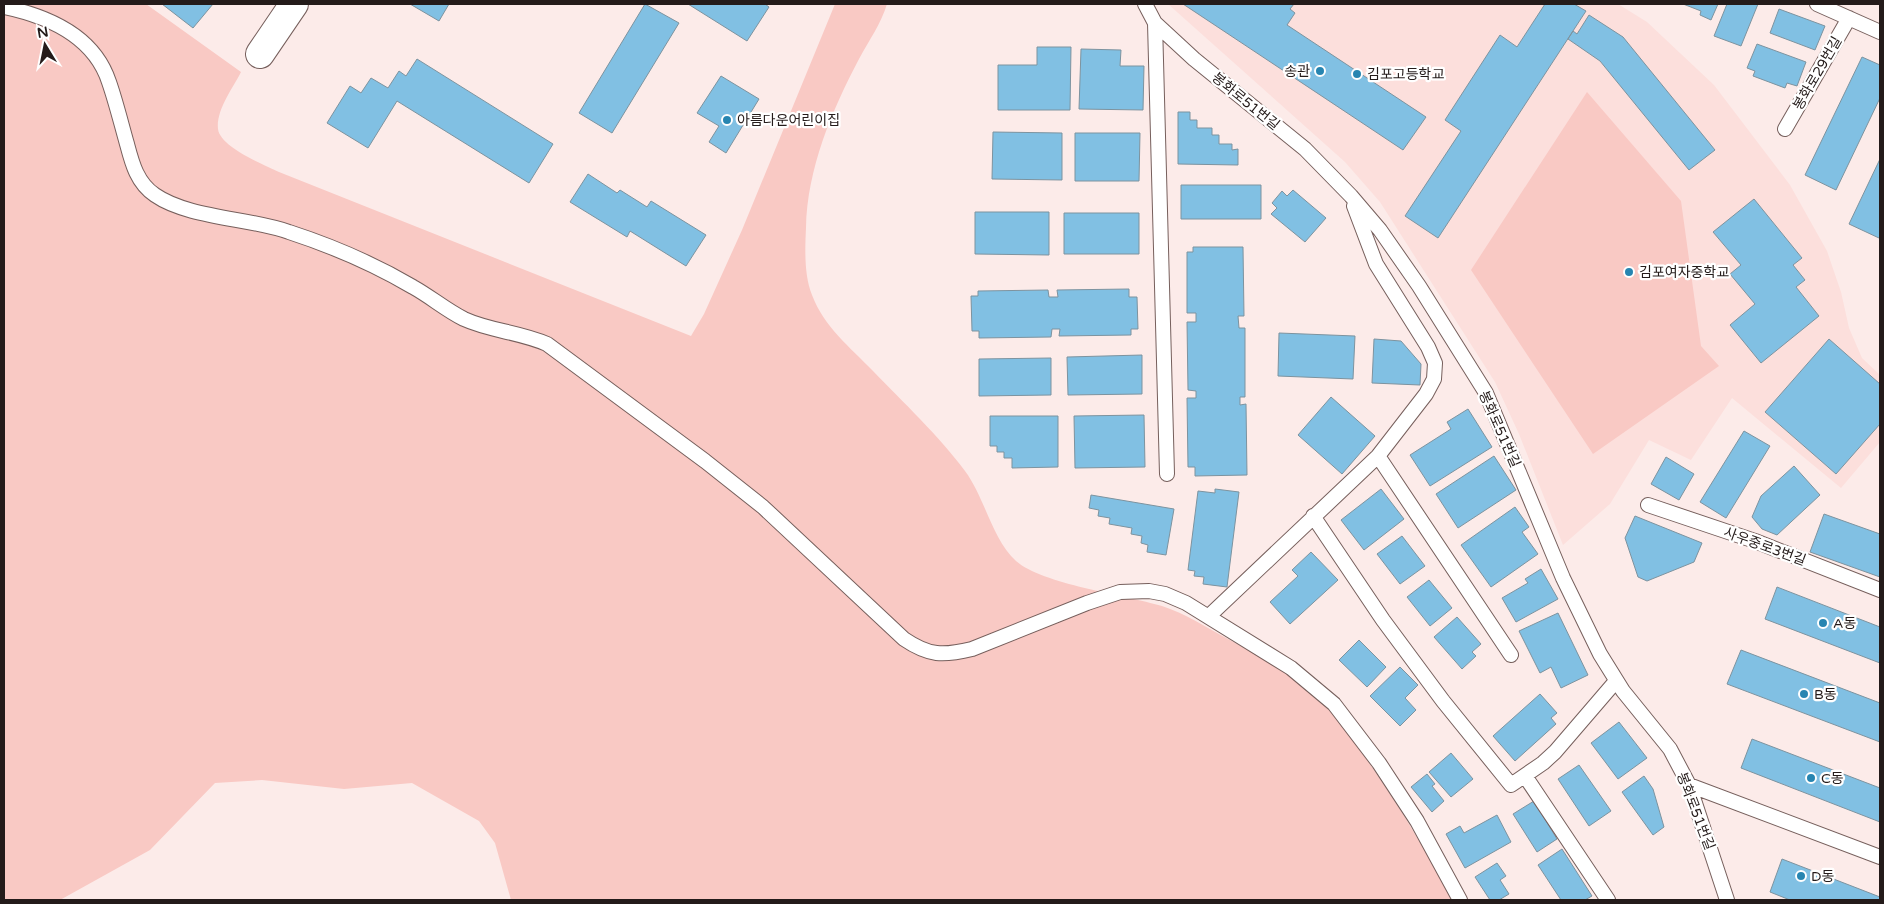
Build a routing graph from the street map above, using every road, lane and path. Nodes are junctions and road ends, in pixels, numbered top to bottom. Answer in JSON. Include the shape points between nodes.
{"nodes":[{"id":1,"x":294,"y":4,"type":"edge"},
{"id":2,"x":1145,"y":4,"type":"edge"},
{"id":3,"x":1817,"y":4,"type":"edge"},
{"id":4,"x":4,"y":7,"type":"edge"},
{"id":5,"x":1849,"y":18,"type":"junction"},
{"id":6,"x":1155,"y":23,"type":"junction"},
{"id":7,"x":1880,"y":32,"type":"edge"},
{"id":8,"x":260,"y":54,"type":"dead end"},
{"id":9,"x":1785,"y":129,"type":"dead end"},
{"id":10,"x":1351,"y":196,"type":"junction"},
{"id":11,"x":1378,"y":456,"type":"junction"},
{"id":12,"x":1167,"y":474,"type":"dead end"},
{"id":13,"x":1648,"y":505,"type":"dead end"},
{"id":14,"x":1314,"y":516,"type":"junction"},
{"id":15,"x":1880,"y":590,"type":"edge"},
{"id":16,"x":1209,"y":616,"type":"junction"},
{"id":17,"x":1511,"y":656,"type":"dead end"},
{"id":18,"x":1616,"y":681,"type":"junction"},
{"id":19,"x":1525,"y":776,"type":"junction"},
{"id":20,"x":1689,"y":785,"type":"junction"},
{"id":21,"x":1880,"y":857,"type":"edge"},
{"id":22,"x":1460,"y":900,"type":"edge"},
{"id":23,"x":1608,"y":900,"type":"edge"},
{"id":24,"x":1727,"y":900,"type":"edge"}],
"edges":[{"from":1,"to":8,"type":"street"},
{"from":2,"to":6,"type":"lane","name":"봉화로51번길"},
{"from":3,"to":5,"type":"lane"},
{"from":4,"to":16,"type":"lane","via":[[38,15],[59,25],[82,42],[99,61],[109,80],[134,168],[154,195],[172,204],[287,231],[335,248],[415,288],[466,319],[547,344],[756,501],[917,648],[932,654],[953,654],[972,649],[1087,603],[1136,590],[1165,594]]},
{"from":5,"to":7,"type":"lane"},
{"from":5,"to":9,"type":"lane","name":"봉화로29번길"},
{"from":6,"to":10,"type":"lane","name":"봉화로51번길","via":[[1305,149]]},
{"from":6,"to":12,"type":"lane"},
{"from":10,"to":11,"type":"lane","name":"봉화로51번길","via":[[1376,264],[1435,363],[1434,379],[1426,394]]},
{"from":10,"to":18,"type":"lane","name":"봉화로51번길","via":[[1380,230],[1419,286],[1486,393],[1581,618]]},
{"from":11,"to":14,"type":"lane","name":"봉화로51번길"},
{"from":11,"to":17,"type":"lane"},
{"from":13,"to":15,"type":"lane","name":"사우중로3번길","via":[[1755,541]]},
{"from":14,"to":16,"type":"lane","name":"봉화로51번길"},
{"from":14,"to":19,"type":"lane","via":[[1383,620],[1511,785]]},
{"from":16,"to":22,"type":"lane","via":[[1291,668],[1334,704],[1379,763],[1417,821]]},
{"from":18,"to":19,"type":"lane","via":[[1555,752]]},
{"from":18,"to":20,"type":"lane","name":"봉화로51번길","via":[[1670,749]]},
{"from":19,"to":23,"type":"lane"},
{"from":20,"to":21,"type":"lane"},
{"from":20,"to":24,"type":"lane","name":"봉화로51번길"}]}
